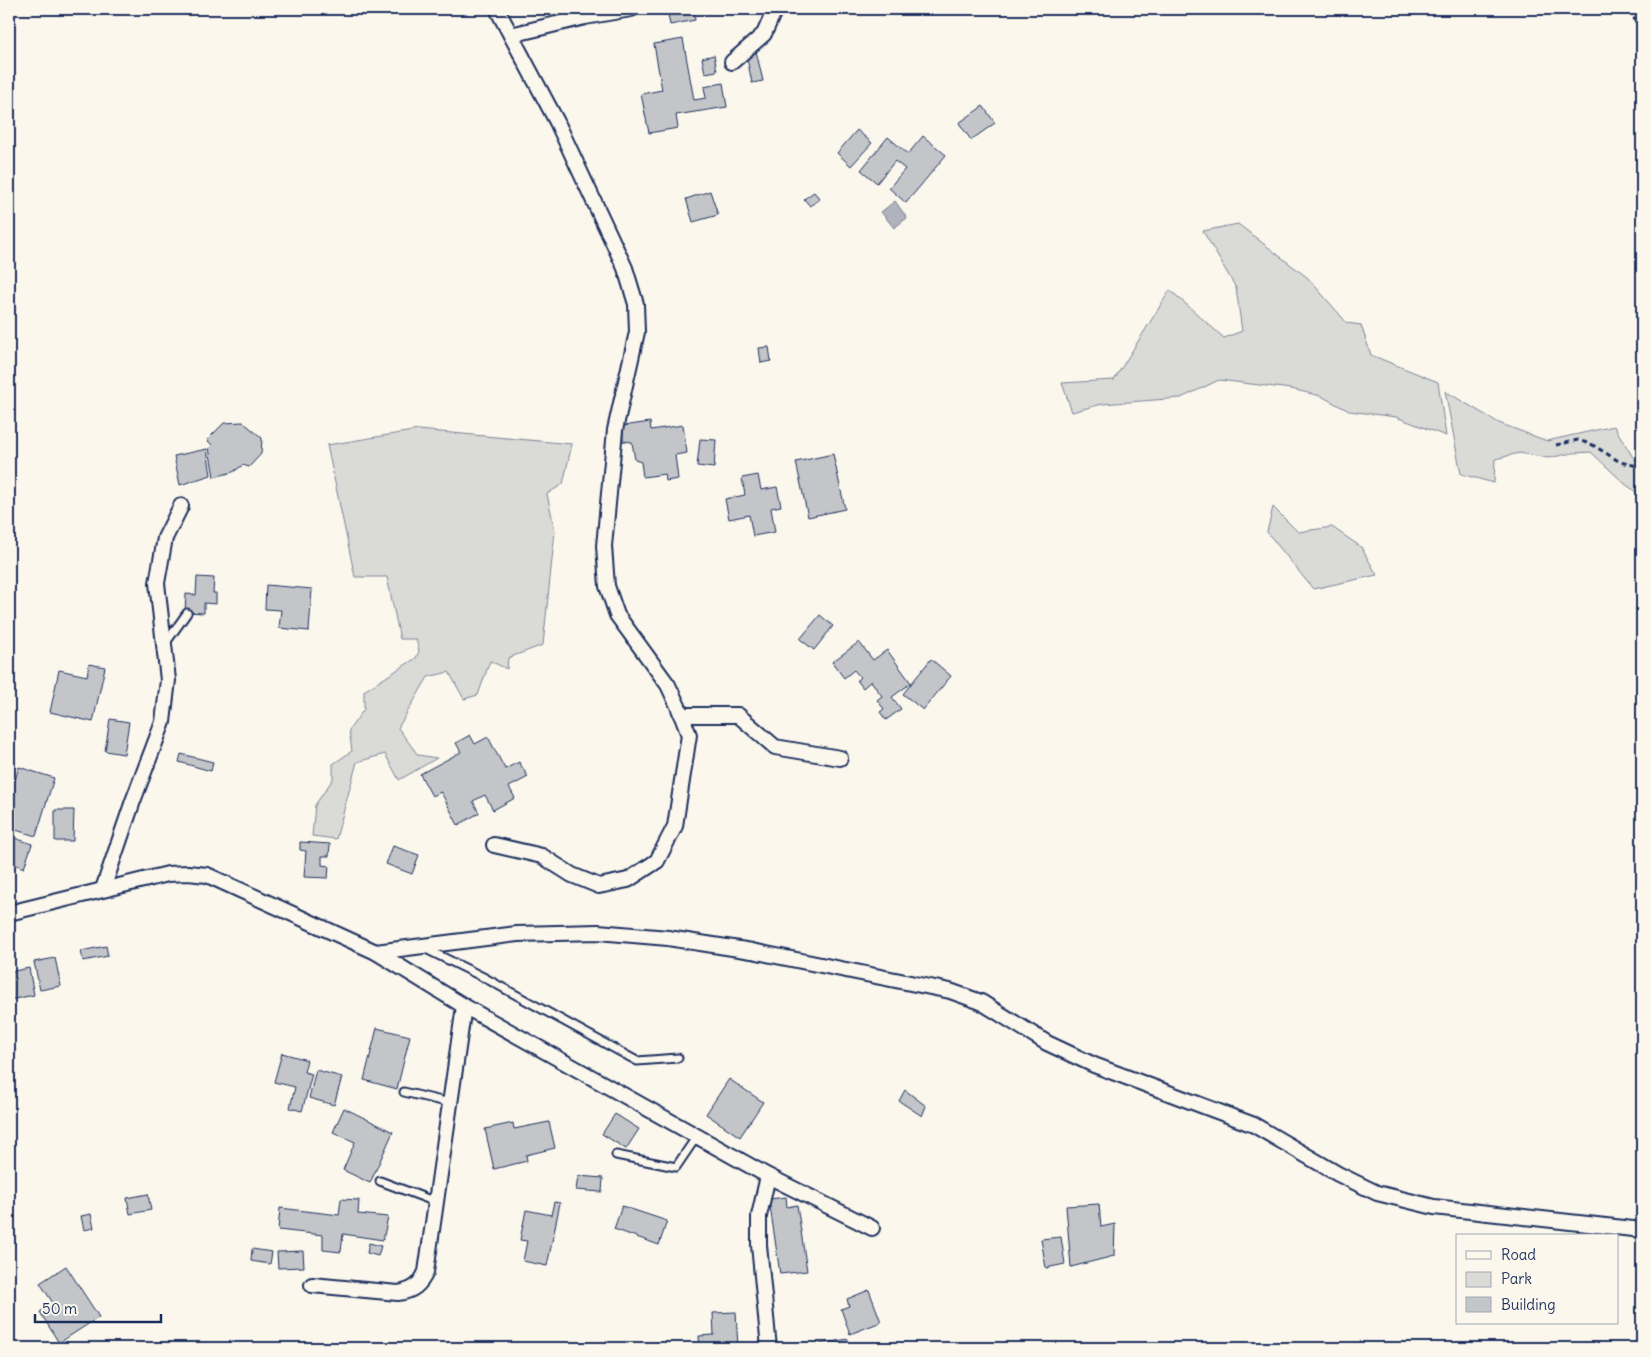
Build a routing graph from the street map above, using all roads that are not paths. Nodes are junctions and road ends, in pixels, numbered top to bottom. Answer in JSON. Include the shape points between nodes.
{"nodes":[{"id":1,"x":496,"y":9,"type":"edge"},
{"id":2,"x":631,"y":9,"type":"edge"},
{"id":3,"x":775,"y":9,"type":"edge"},
{"id":4,"x":510,"y":35,"type":"junction"},
{"id":5,"x":732,"y":62,"type":"dead end"},
{"id":6,"x":181,"y":506,"type":"dead end"},
{"id":7,"x":186,"y":613,"type":"dead end"},
{"id":8,"x":164,"y":646,"type":"junction"},
{"id":9,"x":681,"y":714,"type":"junction"},
{"id":10,"x":840,"y":758,"type":"dead end"},
{"id":11,"x":494,"y":845,"type":"dead end"},
{"id":12,"x":103,"y":889,"type":"junction"},
{"id":13,"x":9,"y":913,"type":"edge"},
{"id":14,"x":420,"y":946,"type":"junction"},
{"id":15,"x":376,"y":952,"type":"junction"},
{"id":16,"x":464,"y":1006,"type":"junction"},
{"id":17,"x":678,"y":1058,"type":"dead end"},
{"id":18,"x":404,"y":1092,"type":"dead end"},
{"id":19,"x":450,"y":1103,"type":"junction"},
{"id":20,"x":697,"y":1136,"type":"junction"},
{"id":21,"x":616,"y":1155,"type":"dead end"},
{"id":22,"x":768,"y":1176,"type":"junction"},
{"id":23,"x":380,"y":1181,"type":"dead end"},
{"id":24,"x":436,"y":1202,"type":"junction"},
{"id":25,"x":872,"y":1228,"type":"dead end"},
{"id":26,"x":1642,"y":1230,"type":"edge"},
{"id":27,"x":312,"y":1285,"type":"dead end"},
{"id":28,"x":769,"y":1348,"type":"edge"}],
"edges":[{"from":1,"to":4,"type":"street"},
{"from":2,"to":4,"type":"street"},
{"from":3,"to":5,"type":"street","via":[[764,34]]},
{"from":4,"to":9,"type":"street","via":[[557,122],[625,268],[636,304],[638,332],[615,430],[604,546],[607,586],[617,615],[668,685]]},
{"from":6,"to":8,"type":"street","via":[[165,538],[157,583]]},
{"from":7,"to":8,"type":"lane"},
{"from":8,"to":12,"type":"street","via":[[168,680],[163,722]]},
{"from":9,"to":10,"type":"street","via":[[738,715],[775,747]]},
{"from":9,"to":11,"type":"street","via":[[689,735],[675,826],[657,861],[628,880],[599,886],[572,875],[542,856]]},
{"from":12,"to":13,"type":"street"},
{"from":12,"to":15,"type":"street","via":[[168,874],[208,875]]},
{"from":14,"to":15,"type":"street"},
{"from":14,"to":17,"type":"lane","via":[[637,1061]]},
{"from":14,"to":26,"type":"street","via":[[517,934],[598,932],[651,936],[752,951],[950,991],[981,1002],[1047,1043],[1094,1065],[1254,1125],[1377,1193],[1434,1207]]},
{"from":15,"to":16,"type":"street"},
{"from":16,"to":19,"type":"street"},
{"from":16,"to":20,"type":"street"},
{"from":18,"to":19,"type":"lane"},
{"from":19,"to":24,"type":"street"},
{"from":20,"to":21,"type":"lane","via":[[676,1167]]},
{"from":20,"to":22,"type":"street"},
{"from":22,"to":25,"type":"street"},
{"from":22,"to":28,"type":"street","via":[[759,1216],[759,1245]]},
{"from":23,"to":24,"type":"lane"},
{"from":24,"to":27,"type":"street","via":[[426,1272],[422,1281],[408,1292]]}]}
